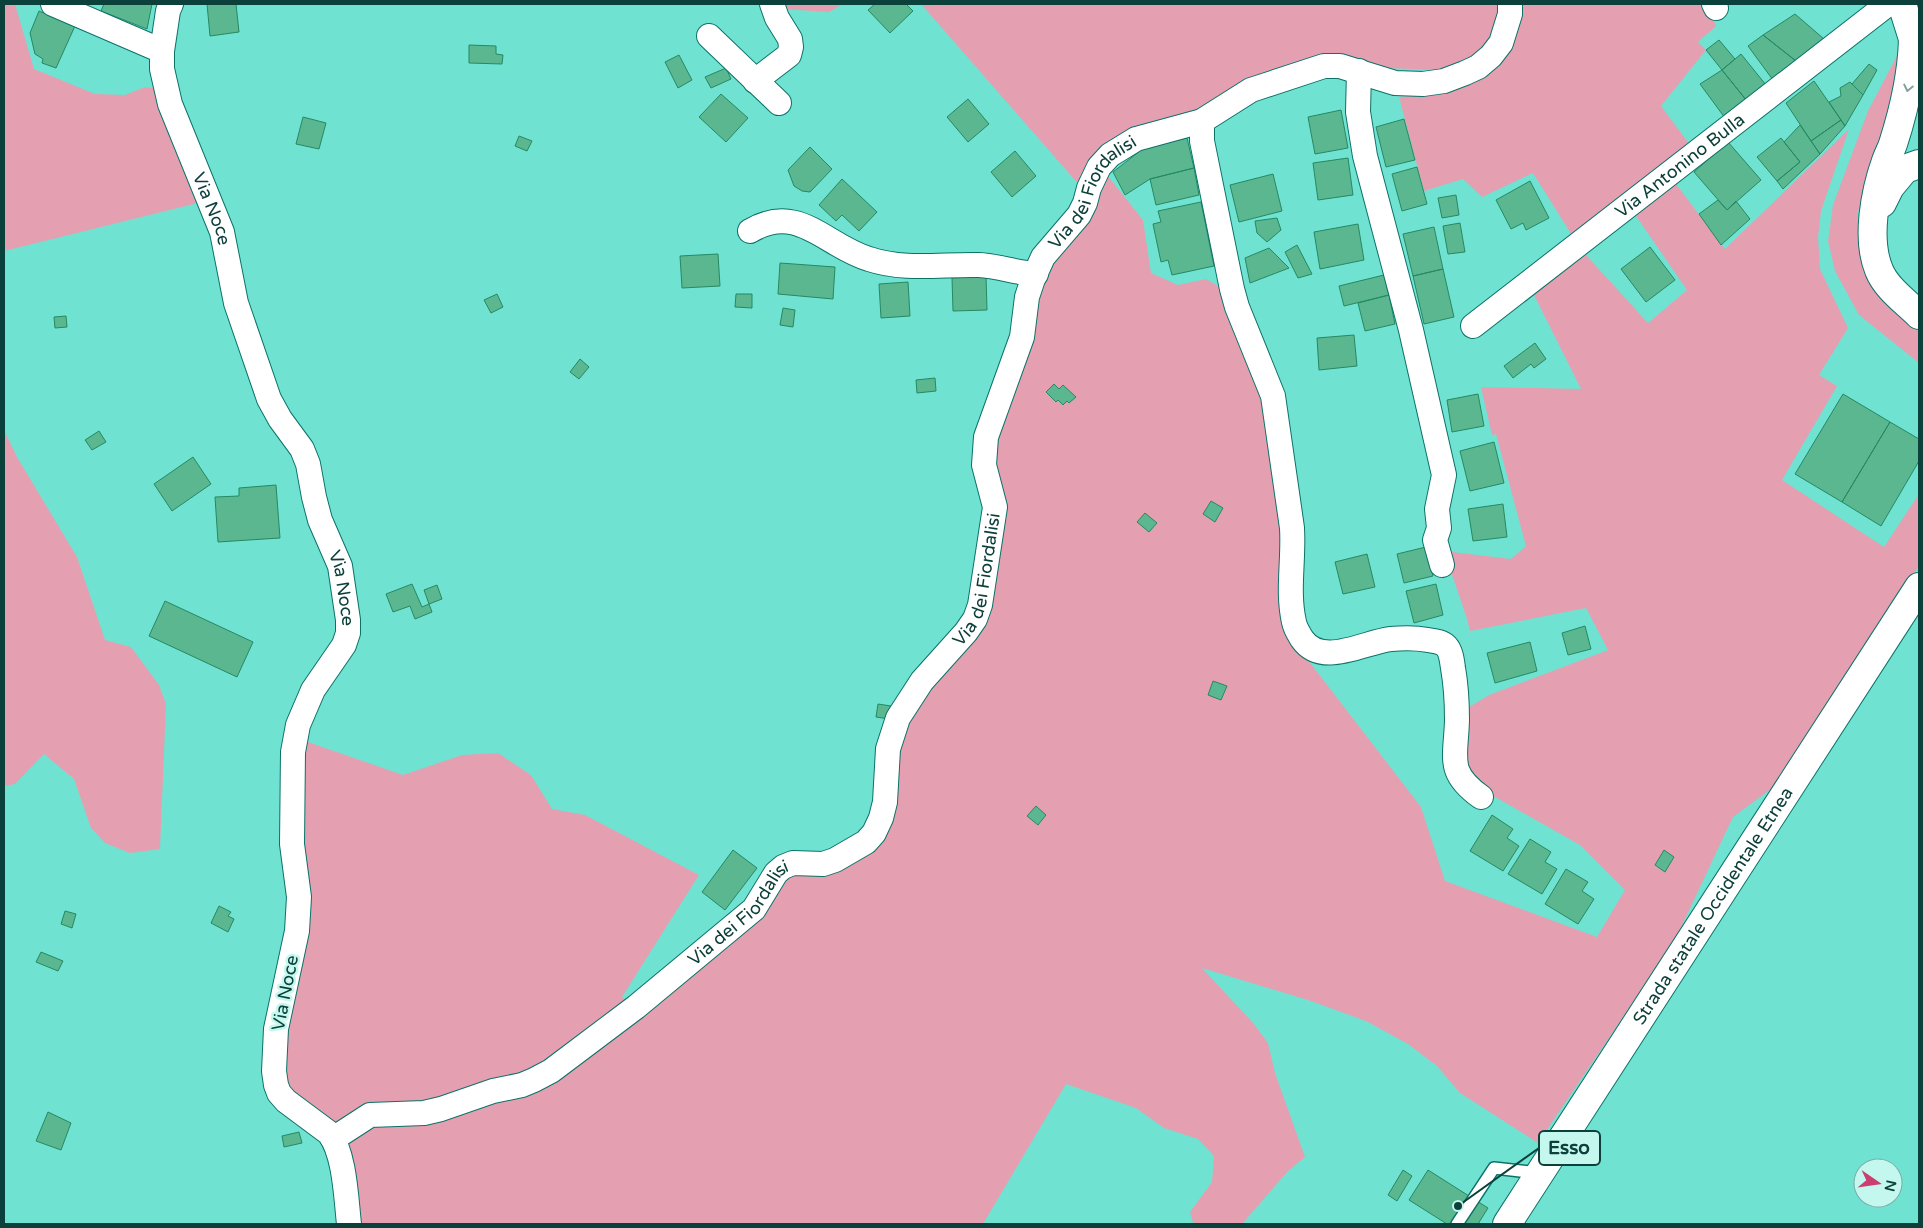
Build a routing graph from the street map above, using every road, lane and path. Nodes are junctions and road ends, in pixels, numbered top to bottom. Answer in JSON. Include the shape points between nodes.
{"nodes":[{"id":1,"x":53,"y":4,"type":"edge"},
{"id":2,"x":171,"y":4,"type":"edge"},
{"id":3,"x":772,"y":4,"type":"edge"},
{"id":4,"x":1510,"y":4,"type":"edge"},
{"id":5,"x":1888,"y":4,"type":"edge"},
{"id":6,"x":1902,"y":4,"type":"edge"},
{"id":7,"x":709,"y":36,"type":"dead end"},
{"id":8,"x":1916,"y":44,"type":"edge"},
{"id":9,"x":162,"y":51,"type":"junction"},
{"id":10,"x":1358,"y":71,"type":"junction"},
{"id":11,"x":755,"y":80,"type":"junction"},
{"id":12,"x":779,"y":103,"type":"dead end"},
{"id":13,"x":1919,"y":118,"type":"edge"},
{"id":14,"x":1202,"y":121,"type":"junction"},
{"id":15,"x":1909,"y":158,"type":"edge"},
{"id":16,"x":750,"y":231,"type":"dead end"},
{"id":17,"x":1036,"y":274,"type":"junction"},
{"id":18,"x":1918,"y":313,"type":"edge"},
{"id":19,"x":1473,"y":326,"type":"dead end"},
{"id":20,"x":1442,"y":565,"type":"dead end"},
{"id":21,"x":1919,"y":587,"type":"edge"},
{"id":22,"x":1481,"y":797,"type":"dead end"},
{"id":23,"x":333,"y":1139,"type":"junction"},
{"id":24,"x":1540,"y":1173,"type":"junction"},
{"id":25,"x":349,"y":1224,"type":"edge"},
{"id":26,"x":1457,"y":1224,"type":"edge"},
{"id":27,"x":1507,"y":1224,"type":"edge"}],
"edges":[{"from":1,"to":9,"type":"street"},
{"from":2,"to":9,"type":"street","name":"Via Noce"},
{"from":3,"to":11,"type":"street","via":[[791,47],[789,54]]},
{"from":4,"to":10,"type":"street","name":"Via dei Fiordalisi","via":[[1501,43],[1478,67],[1465,73],[1423,84],[1394,83]]},
{"from":5,"to":19,"type":"street","name":"Via Antonino Bulla"},
{"from":6,"to":8,"type":"main road"},
{"from":7,"to":11,"type":"street"},
{"from":8,"to":15,"type":"main road","one_way":true,"via":[[1912,67]]},
{"from":9,"to":23,"type":"street","name":"Via Noce","via":[[162,69],[170,104],[222,232],[242,322],[270,400],[302,448],[320,520],[340,566],[348,633],[344,645],[313,690],[298,725],[293,752],[292,844],[299,897],[297,931],[276,1030],[274,1070],[279,1093]]},
{"from":10,"to":14,"type":"street","name":"Via dei Fiordalisi","via":[[1324,66],[1251,90]]},
{"from":10,"to":20,"type":"street","via":[[1358,112],[1365,156],[1411,330],[1444,476],[1437,509],[1439,528],[1436,540]]},
{"from":11,"to":12,"type":"street"},
{"from":13,"to":15,"type":"main road"},
{"from":14,"to":17,"type":"street","name":"Via dei Fiordalisi","via":[[1136,139],[1110,155],[1099,168],[1078,215],[1044,257]]},
{"from":14,"to":22,"type":"street","via":[[1202,141],[1232,289],[1273,396],[1292,528],[1289,581],[1294,623],[1306,645],[1325,653],[1391,639],[1422,639],[1446,646],[1451,655],[1456,699],[1456,768],[1468,788]]},
{"from":15,"to":18,"type":"main road","via":[[1874,218],[1872,249],[1879,272],[1904,302]]},
{"from":16,"to":17,"type":"street","via":[[763,223],[789,221],[868,259],[910,266],[980,265]]},
{"from":17,"to":23,"type":"street","name":"Via dei Fiordalisi","via":[[1028,297],[1022,337],[986,437],[984,466],[995,507],[980,605],[966,632],[922,681],[898,718],[888,749],[885,802],[874,833],[866,842],[835,860],[823,864],[793,863],[783,867],[754,909],[636,1007],[542,1075],[522,1086],[493,1091],[424,1113],[370,1115]]},
{"from":21,"to":24,"type":"main road","name":"Strada statale Occidentale Etnea"},
{"from":23,"to":25,"type":"street","via":[[342,1170]]},
{"from":24,"to":26,"type":"lane","via":[[1494,1168]]},
{"from":24,"to":27,"type":"main road","name":"Strada statale Occidentale Etnea"}]}
